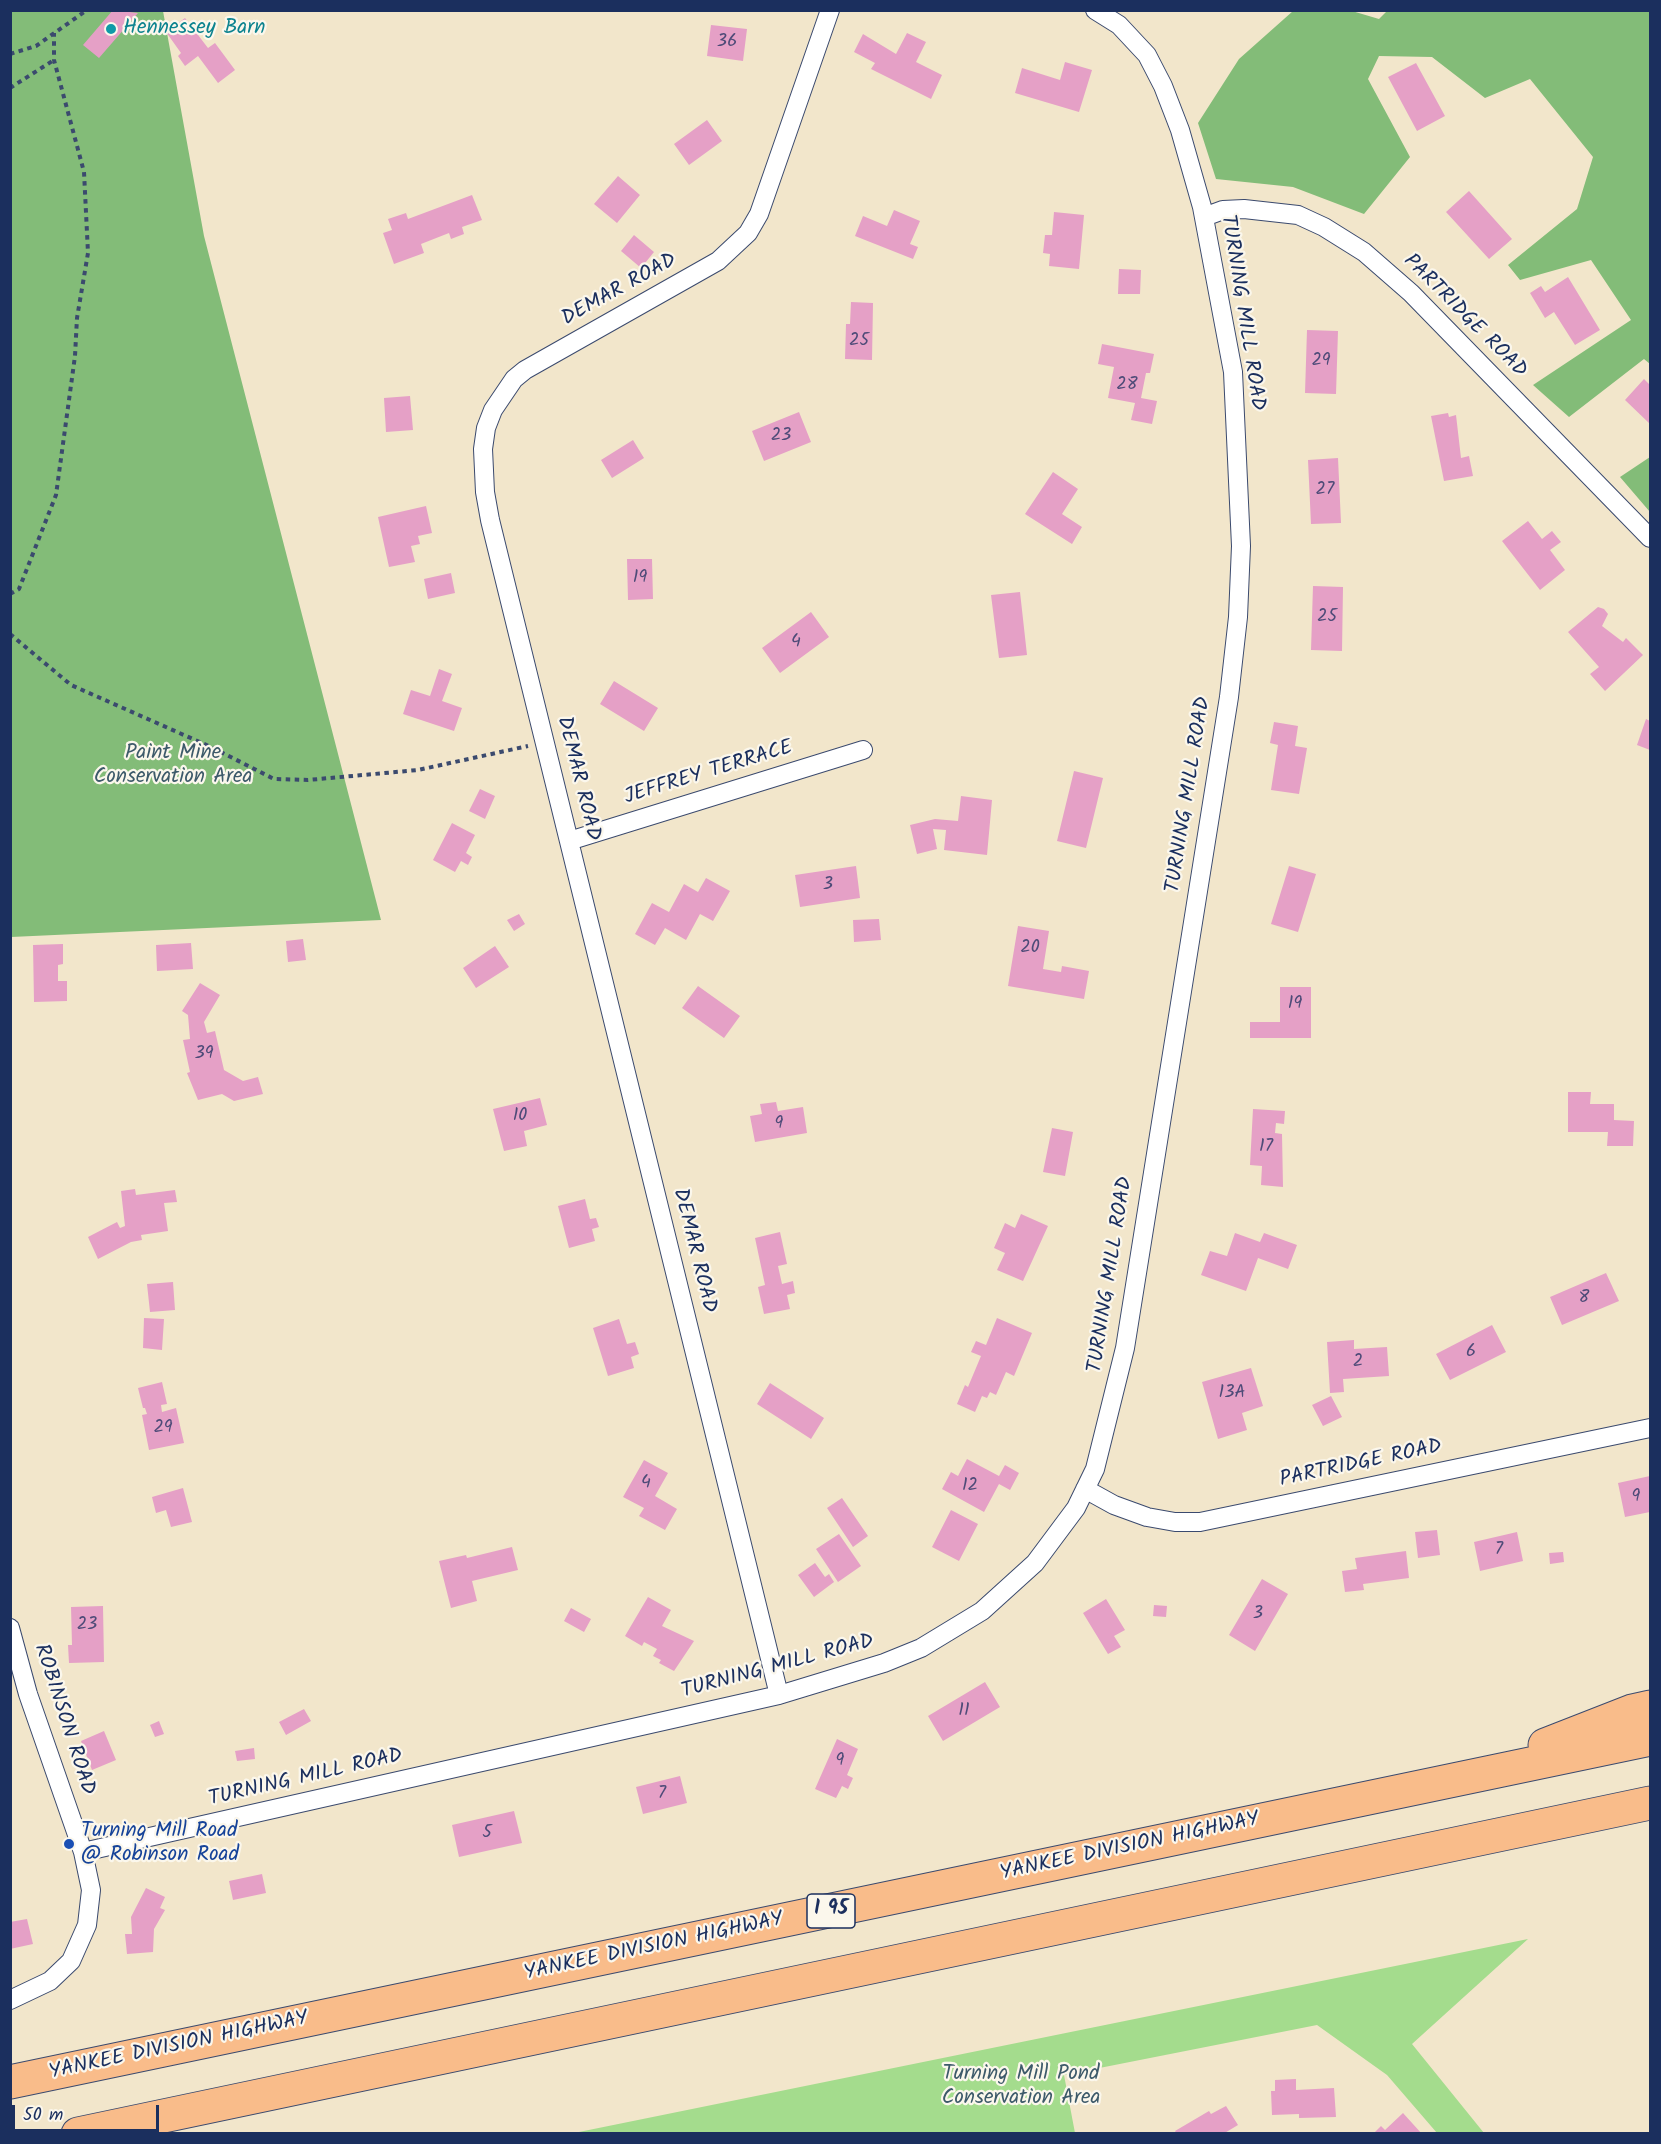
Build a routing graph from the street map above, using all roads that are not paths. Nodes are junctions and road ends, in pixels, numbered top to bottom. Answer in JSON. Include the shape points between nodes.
{"nodes":[{"id":1,"x":830,"y":10,"type":"edge"},
{"id":2,"x":1095,"y":10,"type":"edge"},
{"id":3,"x":1204,"y":217,"type":"junction"},
{"id":4,"x":1650,"y":538,"type":"edge"},
{"id":5,"x":863,"y":750,"type":"dead end"},
{"id":6,"x":568,"y":841,"type":"junction"},
{"id":7,"x":1650,"y":1428,"type":"edge"},
{"id":8,"x":1085,"y":1489,"type":"junction"},
{"id":9,"x":10,"y":1628,"type":"edge"},
{"id":10,"x":779,"y":1695,"type":"junction"},
{"id":11,"x":1650,"y":1707,"type":"edge"},
{"id":12,"x":1650,"y":1739,"type":"edge"},
{"id":13,"x":1461,"y":1779,"type":"junction"},
{"id":14,"x":1650,"y":1803,"type":"edge"},
{"id":15,"x":82,"y":1852,"type":"junction"},
{"id":16,"x":10,"y":2000,"type":"edge"},
{"id":17,"x":10,"y":2082,"type":"edge"},
{"id":18,"x":78,"y":2133,"type":"edge"}],
"edges":[{"from":1,"to":6,"type":"street","name":"DEMAR ROAD","via":[[759,214],[748,233],[718,261],[525,370],[503,393],[486,428],[483,468],[490,520]]},
{"from":2,"to":3,"type":"street","name":"TURNING MILL ROAD","via":[[1119,26],[1147,55],[1180,130]]},
{"from":3,"to":4,"type":"street","name":"PARTRIDGE ROAD","via":[[1223,210],[1244,209],[1298,215],[1364,252],[1411,292]]},
{"from":3,"to":8,"type":"street","name":"TURNING MILL ROAD","via":[[1233,372],[1241,546],[1238,617],[1227,711],[1125,1348],[1100,1450]]},
{"from":5,"to":6,"type":"street","name":"JEFFREY TERRACE"},
{"from":6,"to":10,"type":"street","name":"DEMAR ROAD"},
{"from":7,"to":8,"type":"street","name":"PARTRIDGE ROAD","via":[[1200,1522],[1162,1520],[1132,1513]]},
{"from":8,"to":10,"type":"street","name":"TURNING MILL ROAD","via":[[1058,1535],[1035,1563],[982,1611],[921,1648]]},
{"from":9,"to":15,"type":"street","name":"ROBINSON ROAD","via":[[28,1694]]},
{"from":10,"to":15,"type":"street","name":"TURNING MILL ROAD"},
{"from":11,"to":13,"type":"highway"},
{"from":12,"to":13,"type":"highway","name":"YANKEE DIVISION HIGHWAY","number":"I 95"},
{"from":13,"to":17,"type":"highway","name":"YANKEE DIVISION HIGHWAY","number":"I 95"},
{"from":14,"to":18,"type":"highway"},
{"from":15,"to":16,"type":"street","name":"ROBINSON ROAD","via":[[91,1890],[87,1925],[77,1950],[50,1981]]}]}
